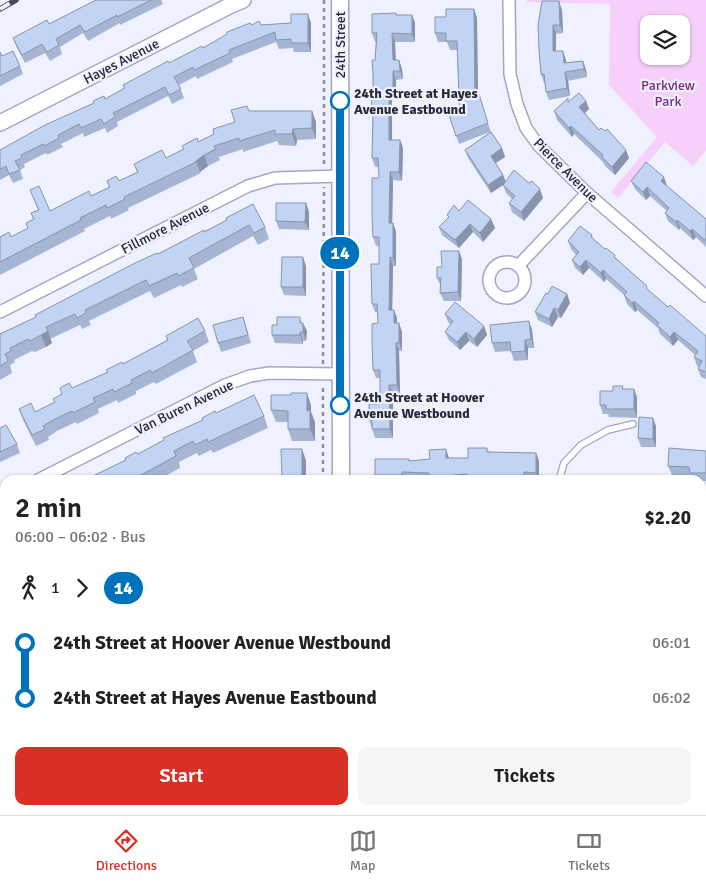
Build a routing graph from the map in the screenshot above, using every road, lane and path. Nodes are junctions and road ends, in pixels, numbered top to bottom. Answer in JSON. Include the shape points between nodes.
{"nodes":[{"id":1,"x":243,"y":0,"type":"edge"},
{"id":2,"x":324,"y":0,"type":"edge"},
{"id":3,"x":340,"y":0,"type":"edge"},
{"id":4,"x":509,"y":0,"type":"edge"},
{"id":5,"x":0,"y":123,"type":"edge"},
{"id":6,"x":332,"y":176,"type":"junction"},
{"id":7,"x":587,"y":193,"type":"junction"},
{"id":8,"x":519,"y":265,"type":"dead end"},
{"id":9,"x":706,"y":296,"type":"edge"},
{"id":10,"x":0,"y":312,"type":"edge"},
{"id":11,"x":323,"y":374,"type":"junction"},
{"id":12,"x":340,"y":374,"type":"junction"},
{"id":13,"x":633,"y":424,"type":"dead end"},
{"id":14,"x":48,"y":475,"type":"edge"},
{"id":15,"x":323,"y":475,"type":"edge"},
{"id":16,"x":341,"y":475,"type":"edge"},
{"id":17,"x":560,"y":475,"type":"edge"}],
"edges":[{"from":1,"to":5,"type":"street","name":"Hayes Avenue"},
{"from":2,"to":6,"type":"path"},
{"from":3,"to":6,"type":"main road","name":"24th Street"},
{"from":4,"to":7,"type":"street","name":"Pierce Avenue","via":[[510,74],[526,128],[539,146]]},
{"from":6,"to":10,"type":"street","name":"Fillmore Avenue","via":[[275,178],[248,186]]},
{"from":6,"to":11,"type":"path"},
{"from":6,"to":12,"type":"main road","name":"24th Street"},
{"from":7,"to":8,"type":"street"},
{"from":7,"to":9,"type":"street","name":"Pierce Avenue"},
{"from":11,"to":12,"type":"street","name":"Van Buren Avenue"},
{"from":11,"to":14,"type":"street","name":"Van Buren Avenue","via":[[269,373],[225,385]]},
{"from":11,"to":15,"type":"path"},
{"from":12,"to":16,"type":"main road","name":"24th Street"},
{"from":13,"to":17,"type":"lane","via":[[608,430],[581,445],[564,463]]}]}
